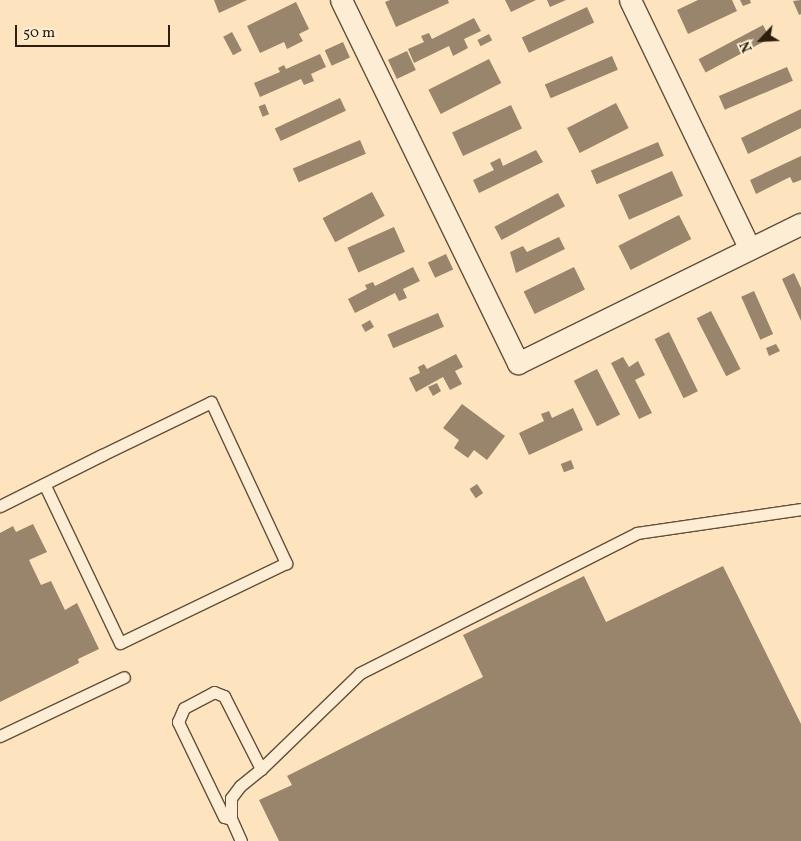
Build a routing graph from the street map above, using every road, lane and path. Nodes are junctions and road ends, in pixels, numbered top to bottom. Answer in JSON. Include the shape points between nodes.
{"nodes":[{"id":1,"x":341,"y":0,"type":"edge"},
{"id":2,"x":630,"y":0,"type":"edge"},
{"id":3,"x":801,"y":224,"type":"edge"},
{"id":4,"x":750,"y":249,"type":"junction"},
{"id":5,"x":44,"y":484,"type":"junction"},
{"id":6,"x":0,"y":506,"type":"edge"},
{"id":7,"x":801,"y":509,"type":"edge"},
{"id":8,"x":124,"y":677,"type":"dead end"},
{"id":9,"x":0,"y":736,"type":"edge"},
{"id":10,"x":260,"y":769,"type":"junction"},
{"id":11,"x":231,"y":818,"type":"junction"},
{"id":12,"x":241,"y":841,"type":"edge"}],
"edges":[{"from":1,"to":4,"type":"street","via":[[518,363]]},
{"from":2,"to":4,"type":"street"},
{"from":3,"to":4,"type":"street"},
{"from":5,"to":5,"type":"lane","via":[[211,402],[286,563],[120,643]]},
{"from":5,"to":6,"type":"lane"},
{"from":7,"to":10,"type":"lane","via":[[637,533],[360,672]]},
{"from":8,"to":9,"type":"lane"},
{"from":10,"to":11,"type":"lane","via":[[231,798]]},
{"from":10,"to":11,"type":"lane","via":[[224,696],[214,692],[184,708],[178,722],[224,817]]},
{"from":11,"to":12,"type":"lane"}]}
